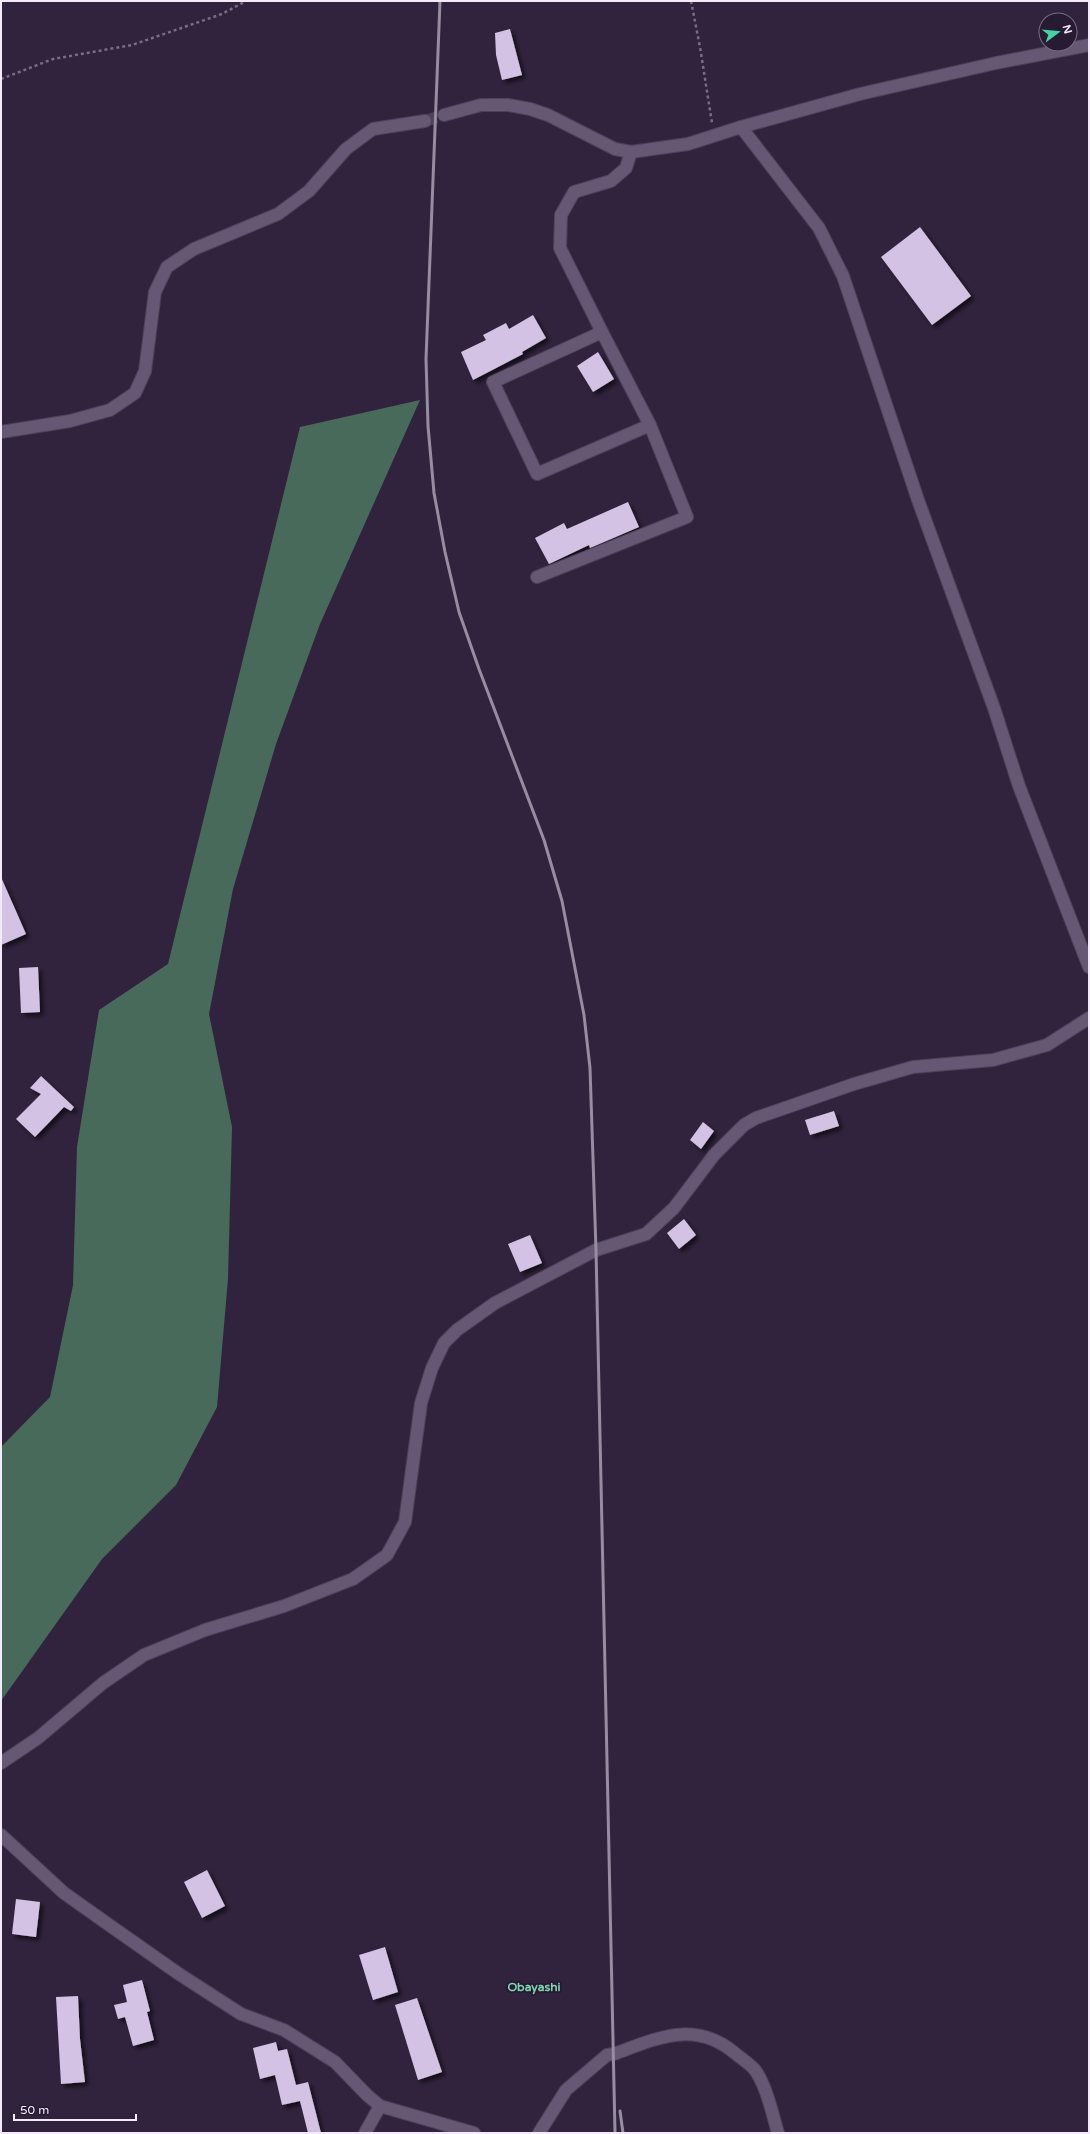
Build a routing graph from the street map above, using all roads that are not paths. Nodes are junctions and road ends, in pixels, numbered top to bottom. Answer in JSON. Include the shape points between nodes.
{"nodes":[{"id":1,"x":1089,"y":45,"type":"edge"},
{"id":2,"x":444,"y":115,"type":"tunnel mouth"},
{"id":3,"x":425,"y":121,"type":"tunnel mouth"},
{"id":4,"x":741,"y":127,"type":"junction"},
{"id":5,"x":631,"y":152,"type":"junction"},
{"id":6,"x":602,"y":332,"type":"junction"},
{"id":7,"x":650,"y":425,"type":"junction"},
{"id":8,"x":1,"y":432,"type":"edge"},
{"id":9,"x":537,"y":577,"type":"dead end"},
{"id":10,"x":1089,"y":967,"type":"edge"},
{"id":11,"x":1089,"y":1018,"type":"edge"},
{"id":12,"x":1,"y":1763,"type":"edge"},
{"id":13,"x":1,"y":1835,"type":"edge"},
{"id":14,"x":380,"y":2106,"type":"junction"},
{"id":15,"x":364,"y":2133,"type":"edge"},
{"id":16,"x":474,"y":2133,"type":"edge"},
{"id":17,"x":539,"y":2133,"type":"edge"},
{"id":18,"x":778,"y":2133,"type":"edge"}],
"edges":[{"from":1,"to":4,"type":"street","via":[[860,94]]},
{"from":2,"to":5,"type":"street","via":[[481,105],[508,105],[530,109],[556,119],[615,149]]},
{"from":3,"to":8,"type":"street","via":[[373,129],[346,149],[309,191],[278,214],[194,249],[168,267],[156,292],[145,371],[135,393],[110,410],[70,421]]},
{"from":4,"to":5,"type":"street","via":[[688,144]]},
{"from":4,"to":10,"type":"street","via":[[820,228],[843,276],[918,500],[994,708],[1019,786]]},
{"from":5,"to":6,"type":"street","via":[[626,168],[611,181],[574,192],[561,215],[560,248]]},
{"from":6,"to":7,"type":"street"},
{"from":6,"to":7,"type":"street","via":[[493,382],[538,474]]},
{"from":7,"to":9,"type":"street","via":[[688,516]]},
{"from":11,"to":12,"type":"street","via":[[1047,1045],[993,1060],[913,1067],[854,1084],[756,1118],[744,1125],[714,1155],[674,1208],[646,1234],[596,1250],[495,1304],[457,1330],[444,1344],[432,1368],[421,1403],[405,1522],[387,1555],[353,1579],[284,1606],[205,1630],[144,1655],[103,1683],[38,1738]]},
{"from":13,"to":14,"type":"street","via":[[64,1893],[241,2014],[284,2030],[334,2062]]},
{"from":14,"to":15,"type":"street"},
{"from":14,"to":16,"type":"street"},
{"from":17,"to":18,"type":"street","via":[[566,2090],[607,2055],[664,2036],[677,2035],[702,2036],[723,2044],[754,2070]]}]}
